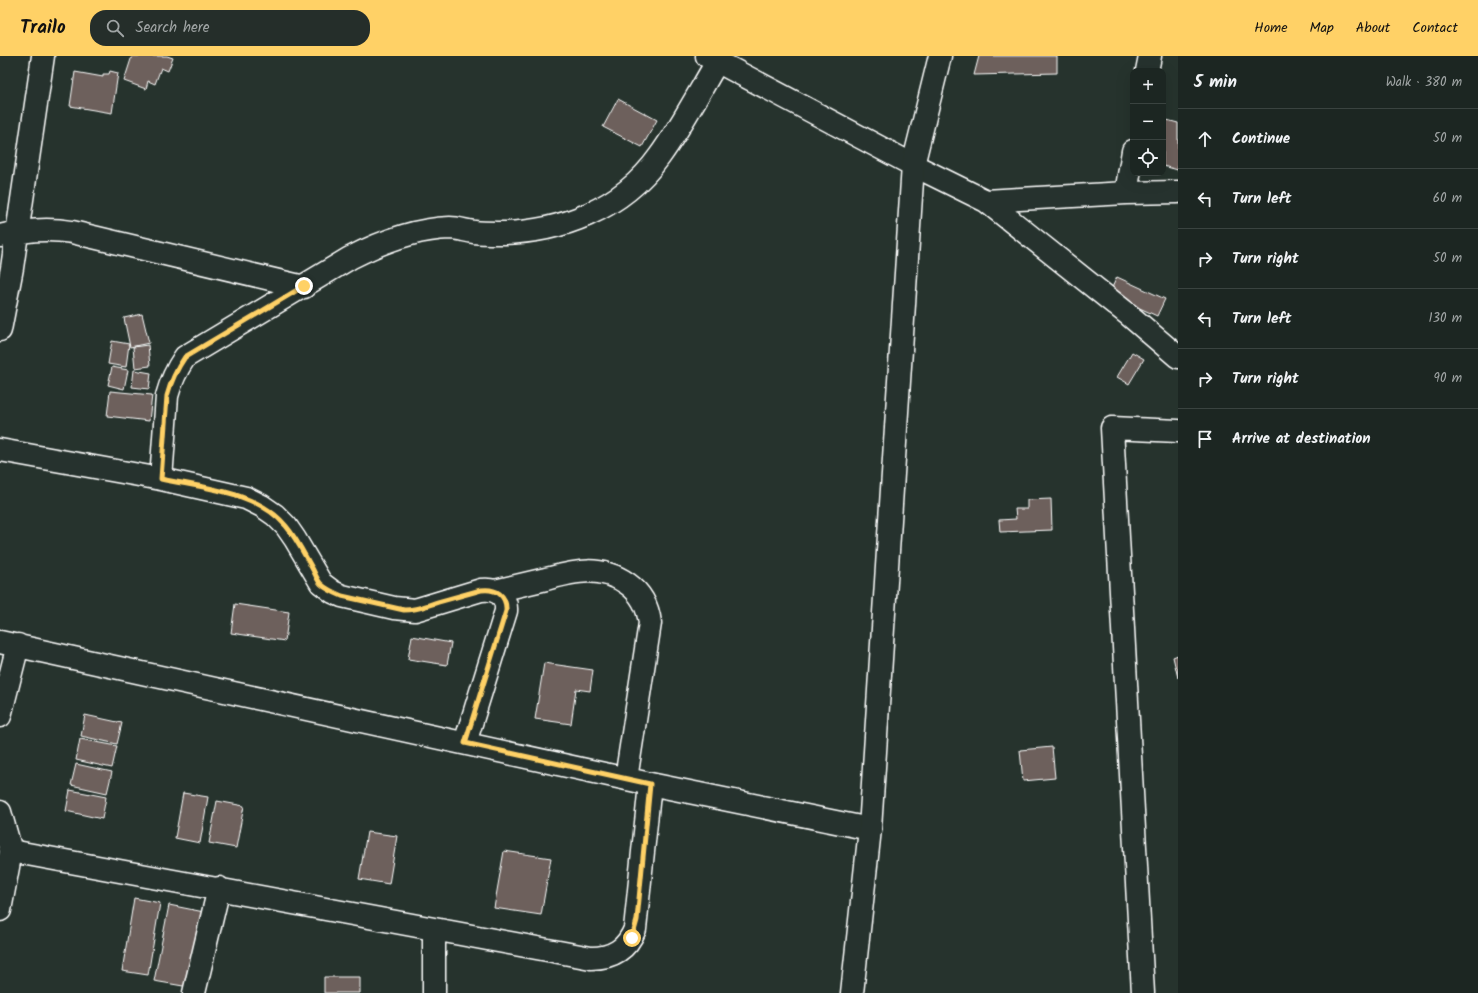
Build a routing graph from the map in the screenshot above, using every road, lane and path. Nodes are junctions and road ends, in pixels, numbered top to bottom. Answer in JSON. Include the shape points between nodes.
{"nodes":[{"id":1,"x":43,"y":56,"type":"edge"},
{"id":2,"x":940,"y":56,"type":"edge"},
{"id":3,"x":1150,"y":56,"type":"edge"},
{"id":4,"x":712,"y":59,"type":"edge"},
{"id":5,"x":1148,"y":68,"type":"edge"},
{"id":6,"x":913,"y":165,"type":"junction"},
{"id":7,"x":1130,"y":169,"type":"edge"},
{"id":8,"x":1178,"y":192,"type":"edge"},
{"id":9,"x":1126,"y":193,"type":"junction"},
{"id":10,"x":986,"y":201,"type":"junction"},
{"id":11,"x":8,"y":234,"type":"edge"},
{"id":12,"x":304,"y":286,"type":"junction"},
{"id":13,"x":0,"y":330,"type":"edge"},
{"id":14,"x":1178,"y":357,"type":"edge"},
{"id":15,"x":1178,"y":431,"type":"edge"},
{"id":16,"x":0,"y":450,"type":"edge"},
{"id":17,"x":161,"y":479,"type":"junction"},
{"id":18,"x":495,"y":591,"type":"junction"},
{"id":19,"x":9,"y":644,"type":"edge"},
{"id":20,"x":0,"y":716,"type":"edge"},
{"id":21,"x":465,"y":743,"type":"junction"},
{"id":22,"x":626,"y":779,"type":"junction"},
{"id":23,"x":650,"y":784,"type":"junction"},
{"id":24,"x":0,"y":812,"type":"edge"},
{"id":25,"x":870,"y":829,"type":"junction"},
{"id":26,"x":11,"y":851,"type":"junction"},
{"id":27,"x":219,"y":888,"type":"junction"},
{"id":28,"x":0,"y":910,"type":"edge"},
{"id":29,"x":434,"y":929,"type":"junction"},
{"id":30,"x":194,"y":993,"type":"edge"},
{"id":31,"x":434,"y":993,"type":"edge"},
{"id":32,"x":852,"y":993,"type":"edge"},
{"id":33,"x":1143,"y":993,"type":"edge"}],
"edges":[{"from":1,"to":11,"type":"street"},
{"from":2,"to":6,"type":"street"},
{"from":3,"to":5,"type":"street"},
{"from":4,"to":6,"type":"street"},
{"from":4,"to":12,"type":"street","via":[[658,158],[632,187],[592,213],[545,229],[520,233],[452,228],[410,234],[369,248]]},
{"from":6,"to":10,"type":"street"},
{"from":6,"to":25,"type":"street"},
{"from":7,"to":9,"type":"street"},
{"from":8,"to":9,"type":"street"},
{"from":9,"to":10,"type":"street"},
{"from":10,"to":14,"type":"street"},
{"from":11,"to":12,"type":"street","via":[[41,229],[72,232]]},
{"from":11,"to":13,"type":"street","via":[[12,268]]},
{"from":12,"to":17,"type":"street","via":[[185,357],[176,370],[167,396]]},
{"from":15,"to":33,"type":"street","via":[[1112,428]]},
{"from":16,"to":17,"type":"street"},
{"from":17,"to":18,"type":"street","via":[[235,495],[262,506],[286,526],[320,583],[342,596],[404,610],[415,610],[481,590]]},
{"from":18,"to":21,"type":"street","via":[[504,600],[506,611]]},
{"from":18,"to":22,"type":"street","via":[[570,573],[592,571],[623,580],[640,594],[649,613],[650,623]]},
{"from":19,"to":20,"type":"street"},
{"from":19,"to":21,"type":"street"},
{"from":21,"to":22,"type":"street"},
{"from":22,"to":23,"type":"street"},
{"from":23,"to":25,"type":"street"},
{"from":23,"to":29,"type":"street","via":[[635,929],[632,938],[619,952],[592,958]]},
{"from":24,"to":26,"type":"street"},
{"from":25,"to":32,"type":"street"},
{"from":26,"to":27,"type":"street"},
{"from":26,"to":28,"type":"street"},
{"from":27,"to":29,"type":"street"},
{"from":27,"to":30,"type":"street"},
{"from":29,"to":31,"type":"street"}]}
